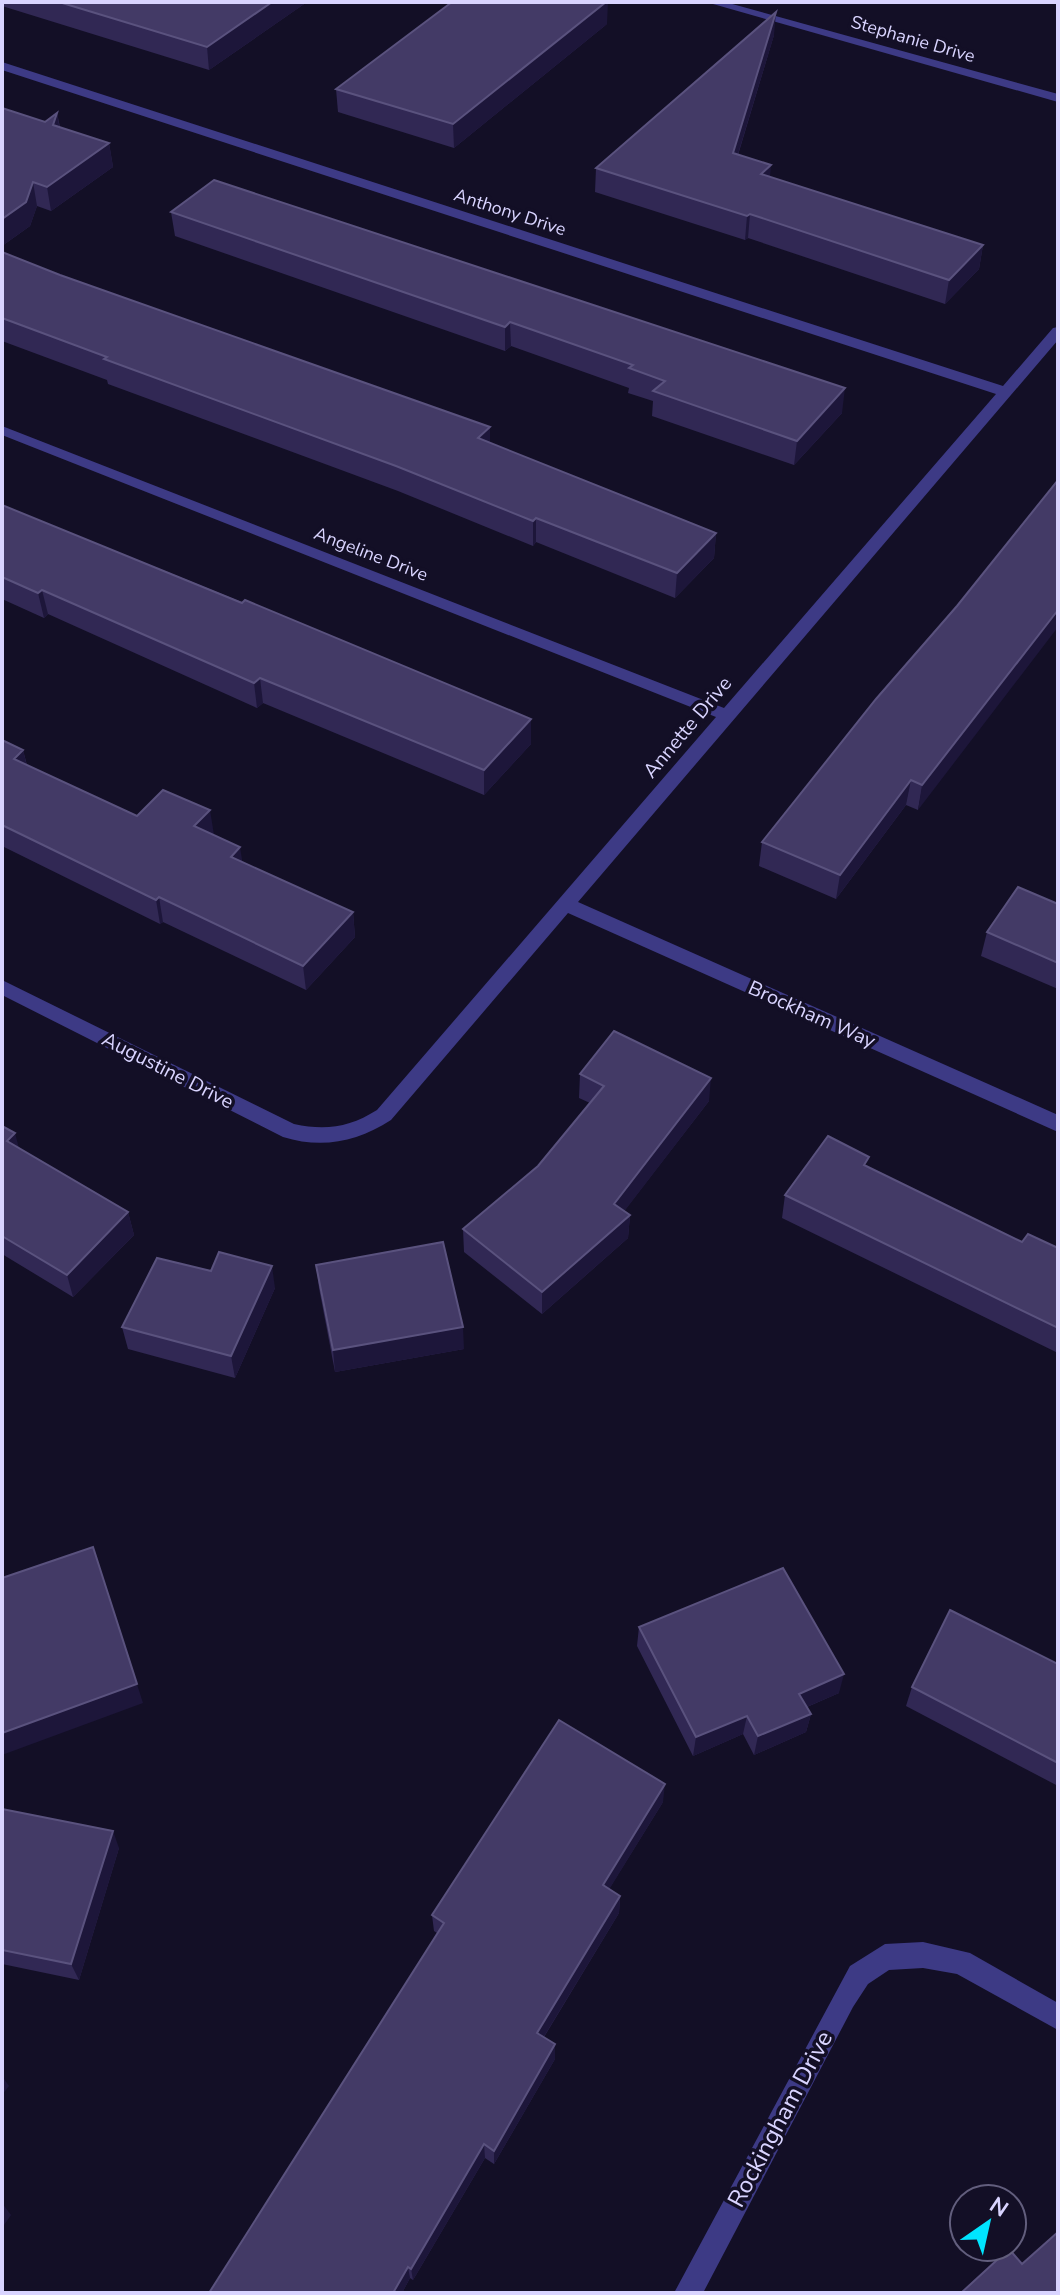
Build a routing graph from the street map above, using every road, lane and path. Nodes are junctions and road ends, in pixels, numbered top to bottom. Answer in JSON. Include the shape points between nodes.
{"nodes":[{"id":1,"x":712,"y":2,"type":"edge"},
{"id":2,"x":2,"y":66,"type":"edge"},
{"id":3,"x":1058,"y":98,"type":"edge"},
{"id":4,"x":1058,"y":331,"type":"edge"},
{"id":5,"x":1006,"y":392,"type":"junction"},
{"id":6,"x":2,"y":430,"type":"edge"},
{"id":7,"x":726,"y":715,"type":"junction"},
{"id":8,"x":565,"y":904,"type":"junction"},
{"id":9,"x":2,"y":987,"type":"edge"},
{"id":10,"x":1058,"y":1124,"type":"edge"},
{"id":11,"x":339,"y":1136,"type":"joint"},
{"id":12,"x":1058,"y":2017,"type":"edge"},
{"id":13,"x":688,"y":2293,"type":"edge"}],
"edges":[{"from":1,"to":3,"type":"street","name":"Stephanie Drive"},
{"from":2,"to":5,"type":"street","name":"Anthony Drive"},
{"from":4,"to":5,"type":"street","name":"Annette Drive"},
{"from":5,"to":7,"type":"street","name":"Annette Drive"},
{"from":6,"to":7,"type":"street","name":"Angeline Drive"},
{"from":7,"to":8,"type":"street","name":"Annette Drive"},
{"from":8,"to":10,"type":"street","name":"Brockham Way"},
{"from":8,"to":11,"type":"street","name":"Annette Drive","via":[[384,1115]]},
{"from":9,"to":11,"type":"street","name":"Augustine Drive","via":[[290,1131]]},
{"from":12,"to":13,"type":"street","name":"Rockingham Drive","via":[[961,1962],[923,1955],[885,1957],[859,1975]]}]}
